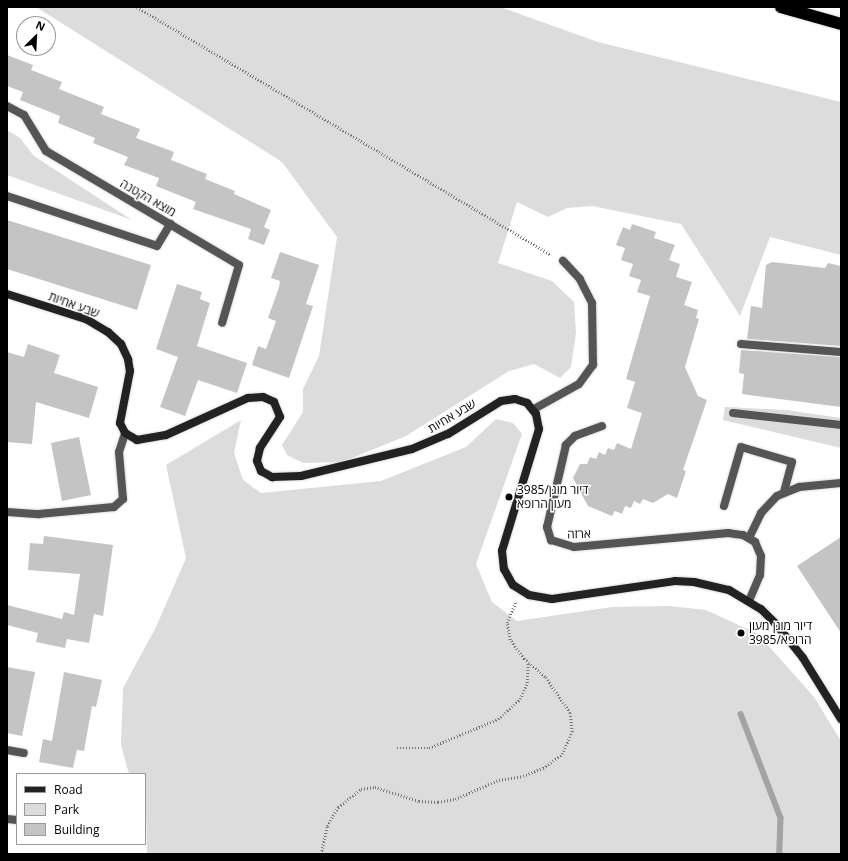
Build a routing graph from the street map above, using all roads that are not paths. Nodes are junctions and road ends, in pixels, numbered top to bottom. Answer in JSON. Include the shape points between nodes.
{"nodes":[{"id":1,"x":781,"y":7,"type":"edge"},
{"id":2,"x":802,"y":7,"type":"edge"},
{"id":3,"x":841,"y":22,"type":"edge"},
{"id":4,"x":7,"y":106,"type":"edge"},
{"id":5,"x":7,"y":196,"type":"edge"},
{"id":6,"x":170,"y":224,"type":"junction"},
{"id":7,"x":563,"y":261,"type":"road end"},
{"id":8,"x":7,"y":294,"type":"edge"},
{"id":9,"x":222,"y":324,"type":"dead end"},
{"id":10,"x":741,"y":344,"type":"dead end"},
{"id":11,"x":841,"y":352,"type":"edge"},
{"id":12,"x":534,"y":409,"type":"junction"},
{"id":13,"x":733,"y":413,"type":"dead end"},
{"id":14,"x":602,"y":426,"type":"dead end"},
{"id":15,"x":841,"y":426,"type":"edge"},
{"id":16,"x":125,"y":433,"type":"junction"},
{"id":17,"x":841,"y":483,"type":"edge"},
{"id":18,"x":784,"y":492,"type":"junction"},
{"id":19,"x":724,"y":506,"type":"dead end"},
{"id":20,"x":7,"y":512,"type":"edge"},
{"id":21,"x":749,"y":538,"type":"junction"},
{"id":22,"x":749,"y":601,"type":"junction"},
{"id":23,"x":841,"y":719,"type":"edge"},
{"id":24,"x":7,"y":750,"type":"edge"},
{"id":25,"x":24,"y":753,"type":"dead end"}],
"edges":[{"from":1,"to":3,"type":"highway"},
{"from":2,"to":3,"type":"highway"},
{"from":4,"to":6,"type":"street","name":"מוצא הקטנה","via":[[24,115],[46,151]]},
{"from":5,"to":6,"type":"street","via":[[157,246]]},
{"from":6,"to":9,"type":"street","name":"מוצא הקטנה","via":[[239,265]]},
{"from":7,"to":12,"type":"street","via":[[580,279],[592,303],[593,365],[578,384]]},
{"from":8,"to":16,"type":"main road","name":"שבע אחיות","via":[[86,319],[108,332],[121,344],[130,371],[120,410],[120,423]]},
{"from":10,"to":11,"type":"street"},
{"from":12,"to":16,"type":"main road","name":"שבע אחיות","via":[[519,400],[501,401],[448,434],[420,447],[290,478],[272,477],[258,466],[260,448],[280,417],[278,406],[269,399],[248,398],[166,435],[147,440],[137,440]]},
{"from":12,"to":22,"type":"main road","via":[[539,423],[538,440],[502,551],[507,577],[520,591],[552,599],[654,583],[694,582],[729,590]]},
{"from":13,"to":15,"type":"street"},
{"from":14,"to":21,"type":"street","name":"ארזה","via":[[575,436],[564,449],[547,527],[548,537],[554,543],[574,547],[728,533]]},
{"from":16,"to":20,"type":"street","via":[[119,452],[122,499],[114,507],[39,514]]},
{"from":17,"to":18,"type":"street","via":[[808,485]]},
{"from":18,"to":19,"type":"street","via":[[792,462],[741,447]]},
{"from":18,"to":21,"type":"street","via":[[766,507]]},
{"from":21,"to":22,"type":"street","via":[[759,548],[762,565]]},
{"from":22,"to":23,"type":"main road","via":[[766,614],[789,639]]},
{"from":24,"to":25,"type":"street"}]}
